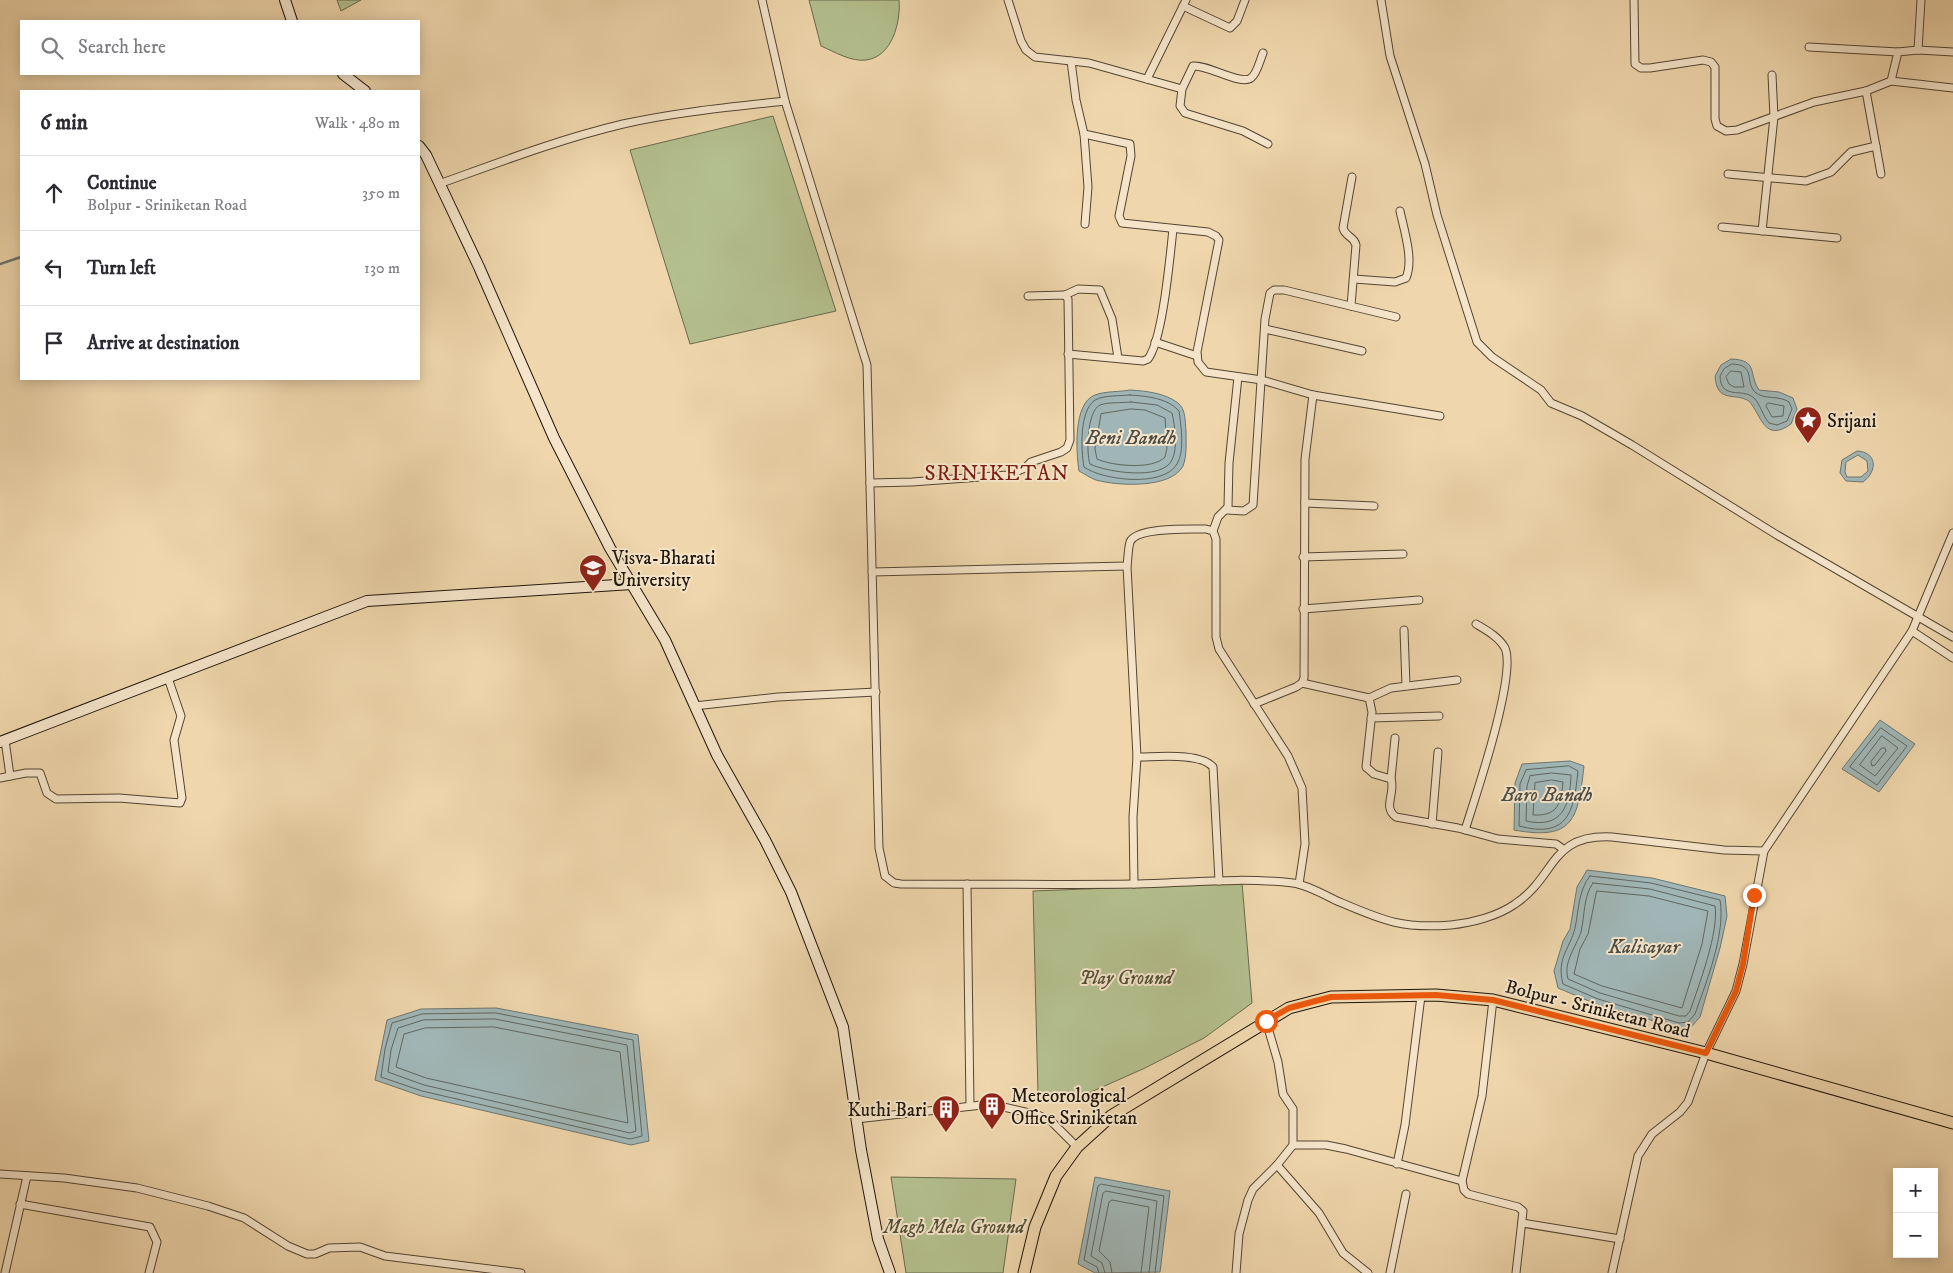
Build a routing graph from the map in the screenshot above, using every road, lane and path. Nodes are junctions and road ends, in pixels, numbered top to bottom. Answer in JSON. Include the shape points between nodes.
{"nodes":[{"id":1,"x":286,"y":0,"type":"edge"},
{"id":2,"x":762,"y":0,"type":"edge"},
{"id":3,"x":1008,"y":0,"type":"edge"},
{"id":4,"x":1245,"y":0,"type":"edge"},
{"id":5,"x":1381,"y":0,"type":"edge"},
{"id":6,"x":1634,"y":0,"type":"edge"},
{"id":7,"x":1921,"y":0,"type":"edge"},
{"id":8,"x":1184,"y":3,"type":"edge"},
{"id":9,"x":292,"y":20,"type":"edge"},
{"id":10,"x":1809,"y":47,"type":"dead end"},
{"id":11,"x":1918,"y":50,"type":"junction"},
{"id":12,"x":1898,"y":52,"type":"junction"},
{"id":13,"x":1953,"y":52,"type":"edge"},
{"id":14,"x":1263,"y":53,"type":"dead end"},
{"id":15,"x":1071,"y":61,"type":"junction"},
{"id":16,"x":344,"y":75,"type":"edge"},
{"id":17,"x":1772,"y":75,"type":"dead end"},
{"id":18,"x":1147,"y":79,"type":"junction"},
{"id":19,"x":1892,"y":81,"type":"junction"},
{"id":20,"x":1953,"y":88,"type":"edge"},
{"id":21,"x":1182,"y":89,"type":"junction"},
{"id":22,"x":363,"y":90,"type":"edge"},
{"id":23,"x":1866,"y":91,"type":"junction"},
{"id":24,"x":785,"y":101,"type":"junction"},
{"id":25,"x":1774,"y":117,"type":"junction"},
{"id":26,"x":1084,"y":134,"type":"junction"},
{"id":27,"x":1268,"y":144,"type":"dead end"},
{"id":28,"x":1876,"y":146,"type":"junction"},
{"id":29,"x":420,"y":148,"type":"edge"},
{"id":30,"x":1728,"y":174,"type":"dead end"},
{"id":31,"x":1880,"y":174,"type":"dead end"},
{"id":32,"x":1352,"y":177,"type":"dead end"},
{"id":33,"x":1767,"y":178,"type":"junction"},
{"id":34,"x":439,"y":184,"type":"junction"},
{"id":35,"x":1400,"y":211,"type":"dead end"},
{"id":36,"x":1085,"y":224,"type":"dead end"},
{"id":37,"x":1722,"y":227,"type":"dead end"},
{"id":38,"x":1173,"y":229,"type":"junction"},
{"id":39,"x":1762,"y":231,"type":"junction"},
{"id":40,"x":1837,"y":238,"type":"dead end"},
{"id":41,"x":1354,"y":279,"type":"junction"},
{"id":42,"x":1065,"y":295,"type":"junction"},
{"id":43,"x":1028,"y":296,"type":"dead end"},
{"id":44,"x":1351,"y":306,"type":"junction"},
{"id":45,"x":1396,"y":317,"type":"dead end"},
{"id":46,"x":1265,"y":329,"type":"junction"},
{"id":47,"x":1155,"y":342,"type":"junction"},
{"id":48,"x":1362,"y":351,"type":"dead end"},
{"id":49,"x":1068,"y":354,"type":"junction"},
{"id":50,"x":1197,"y":356,"type":"junction"},
{"id":51,"x":1118,"y":358,"type":"junction"},
{"id":52,"x":1238,"y":377,"type":"junction"},
{"id":53,"x":1262,"y":380,"type":"junction"},
{"id":54,"x":1313,"y":395,"type":"junction"},
{"id":55,"x":1440,"y":416,"type":"dead end"},
{"id":56,"x":870,"y":483,"type":"junction"},
{"id":57,"x":1305,"y":503,"type":"junction"},
{"id":58,"x":1374,"y":506,"type":"dead end"},
{"id":59,"x":1227,"y":510,"type":"junction"},
{"id":60,"x":1213,"y":531,"type":"junction"},
{"id":61,"x":1953,"y":533,"type":"edge"},
{"id":62,"x":1403,"y":554,"type":"dead end"},
{"id":63,"x":1304,"y":557,"type":"junction"},
{"id":64,"x":1127,"y":566,"type":"junction"},
{"id":65,"x":872,"y":572,"type":"junction"},
{"id":66,"x":632,"y":584,"type":"junction"},
{"id":67,"x":1419,"y":600,"type":"dead end"},
{"id":68,"x":1304,"y":609,"type":"junction"},
{"id":69,"x":1919,"y":617,"type":"junction"},
{"id":70,"x":1476,"y":624,"type":"dead end"},
{"id":71,"x":1404,"y":630,"type":"dead end"},
{"id":72,"x":1912,"y":631,"type":"junction"},
{"id":73,"x":1953,"y":637,"type":"edge"},
{"id":74,"x":1953,"y":658,"type":"edge"},
{"id":75,"x":168,"y":678,"type":"junction"},
{"id":76,"x":1457,"y":680,"type":"dead end"},
{"id":77,"x":1302,"y":683,"type":"junction"},
{"id":78,"x":1406,"y":686,"type":"junction"},
{"id":79,"x":876,"y":692,"type":"junction"},
{"id":80,"x":1369,"y":698,"type":"junction"},
{"id":81,"x":1254,"y":704,"type":"junction"},
{"id":82,"x":694,"y":706,"type":"junction"},
{"id":83,"x":1439,"y":716,"type":"dead end"},
{"id":84,"x":1371,"y":718,"type":"junction"},
{"id":85,"x":1395,"y":738,"type":"dead end"},
{"id":86,"x":3,"y":742,"type":"edge"},
{"id":87,"x":1438,"y":752,"type":"dead end"},
{"id":88,"x":1137,"y":757,"type":"junction"},
{"id":89,"x":10,"y":776,"type":"junction"},
{"id":90,"x":0,"y":778,"type":"edge"},
{"id":91,"x":1391,"y":779,"type":"junction"},
{"id":92,"x":1432,"y":824,"type":"junction"},
{"id":93,"x":1465,"y":830,"type":"junction"},
{"id":94,"x":1563,"y":849,"type":"junction"},
{"id":95,"x":1764,"y":851,"type":"junction"},
{"id":96,"x":1219,"y":881,"type":"junction"},
{"id":97,"x":967,"y":884,"type":"junction"},
{"id":98,"x":1134,"y":884,"type":"junction"},
{"id":99,"x":1299,"y":884,"type":"junction"},
{"id":100,"x":1421,"y":996,"type":"junction"},
{"id":101,"x":1493,"y":1000,"type":"junction"},
{"id":102,"x":1266,"y":1021,"type":"junction"},
{"id":103,"x":1706,"y":1053,"type":"junction"},
{"id":104,"x":970,"y":1106,"type":"junction"},
{"id":105,"x":856,"y":1119,"type":"junction"},
{"id":106,"x":1953,"y":1123,"type":"edge"},
{"id":107,"x":1292,"y":1145,"type":"junction"},
{"id":108,"x":1077,"y":1147,"type":"junction"},
{"id":109,"x":1397,"y":1164,"type":"junction"},
{"id":110,"x":1277,"y":1165,"type":"junction"},
{"id":111,"x":0,"y":1174,"type":"edge"},
{"id":112,"x":27,"y":1176,"type":"junction"},
{"id":113,"x":1462,"y":1181,"type":"junction"},
{"id":114,"x":1406,"y":1194,"type":"dead end"},
{"id":115,"x":20,"y":1204,"type":"junction"},
{"id":116,"x":1522,"y":1223,"type":"junction"},
{"id":117,"x":1620,"y":1239,"type":"junction"},
{"id":118,"x":487,"y":1271,"type":"edge"},
{"id":119,"x":5,"y":1273,"type":"edge"},
{"id":120,"x":149,"y":1273,"type":"edge"},
{"id":121,"x":522,"y":1273,"type":"edge"},
{"id":122,"x":890,"y":1273,"type":"edge"},
{"id":123,"x":1024,"y":1273,"type":"edge"},
{"id":124,"x":1236,"y":1273,"type":"edge"},
{"id":125,"x":1368,"y":1273,"type":"edge"},
{"id":126,"x":1390,"y":1273,"type":"edge"},
{"id":127,"x":1516,"y":1273,"type":"edge"},
{"id":128,"x":1612,"y":1273,"type":"edge"}],
"edges":[{"from":1,"to":9,"type":"main road"},
{"from":2,"to":24,"type":"street"},
{"from":3,"to":15,"type":"street","via":[[1026,50],[1042,59]]},
{"from":4,"to":8,"type":"street","via":[[1237,21],[1230,28]]},
{"from":5,"to":69,"type":"street","via":[[1390,56],[1477,342],[1492,357],[1541,390],[1551,403],[1582,416],[1632,445],[1777,535]]},
{"from":6,"to":25,"type":"street","via":[[1636,64],[1650,68],[1702,60],[1711,62],[1715,68],[1715,119],[1720,130],[1737,130]]},
{"from":7,"to":11,"type":"street"},
{"from":8,"to":18,"type":"street"},
{"from":10,"to":12,"type":"street"},
{"from":11,"to":12,"type":"street"},
{"from":11,"to":13,"type":"street"},
{"from":12,"to":19,"type":"street"},
{"from":14,"to":21,"type":"street","via":[[1249,80],[1196,65],[1191,68]]},
{"from":15,"to":18,"type":"street"},
{"from":15,"to":26,"type":"street"},
{"from":16,"to":22,"type":"main road"},
{"from":17,"to":25,"type":"street"},
{"from":18,"to":21,"type":"street"},
{"from":19,"to":20,"type":"street"},
{"from":19,"to":23,"type":"street"},
{"from":21,"to":27,"type":"street","via":[[1180,106],[1185,113],[1244,131]]},
{"from":23,"to":25,"type":"street","via":[[1814,102]]},
{"from":23,"to":28,"type":"street"},
{"from":24,"to":34,"type":"street","via":[[623,124],[547,145]]},
{"from":24,"to":56,"type":"street","via":[[867,365]]},
{"from":25,"to":33,"type":"street"},
{"from":26,"to":36,"type":"street","via":[[1088,187]]},
{"from":26,"to":38,"type":"street","via":[[1130,144],[1131,156],[1119,216],[1122,224]]},
{"from":28,"to":31,"type":"street"},
{"from":28,"to":33,"type":"street","via":[[1851,152],[1831,172],[1815,178]]},
{"from":29,"to":34,"type":"main road"},
{"from":30,"to":33,"type":"street"},
{"from":32,"to":41,"type":"street","via":[[1343,228],[1356,242]]},
{"from":33,"to":39,"type":"street"},
{"from":34,"to":66,"type":"main road","via":[[554,438]]},
{"from":35,"to":41,"type":"street","via":[[1408,255],[1406,278],[1395,282]]},
{"from":37,"to":39,"type":"street"},
{"from":38,"to":47,"type":"street"},
{"from":38,"to":50,"type":"street","via":[[1208,232],[1219,240]]},
{"from":39,"to":40,"type":"street"},
{"from":41,"to":44,"type":"street"},
{"from":42,"to":43,"type":"street"},
{"from":42,"to":49,"type":"street","via":[[1069,306]]},
{"from":42,"to":51,"type":"street","via":[[1078,289],[1100,290],[1112,318]]},
{"from":44,"to":45,"type":"street"},
{"from":44,"to":46,"type":"street","via":[[1274,290],[1267,298]]},
{"from":46,"to":48,"type":"street"},
{"from":46,"to":53,"type":"street"},
{"from":47,"to":50,"type":"street"},
{"from":47,"to":51,"type":"street","via":[[1148,359]]},
{"from":49,"to":51,"type":"street"},
{"from":49,"to":56,"type":"street","via":[[1070,440],[1061,452],[1031,462],[1008,475]]},
{"from":50,"to":52,"type":"street","via":[[1200,367],[1206,372]]},
{"from":52,"to":53,"type":"street"},
{"from":52,"to":59,"type":"street"},
{"from":53,"to":54,"type":"street"},
{"from":53,"to":59,"type":"street","via":[[1253,505],[1244,511]]},
{"from":54,"to":55,"type":"street"},
{"from":54,"to":57,"type":"street","via":[[1305,459]]},
{"from":56,"to":65,"type":"street"},
{"from":57,"to":58,"type":"street"},
{"from":57,"to":63,"type":"street"},
{"from":59,"to":60,"type":"street","via":[[1218,517]]},
{"from":60,"to":64,"type":"street","via":[[1137,534],[1130,541]]},
{"from":60,"to":81,"type":"street","via":[[1216,539],[1216,637],[1219,650]]},
{"from":61,"to":69,"type":"street"},
{"from":62,"to":63,"type":"street"},
{"from":63,"to":68,"type":"street"},
{"from":64,"to":65,"type":"street"},
{"from":64,"to":88,"type":"street"},
{"from":65,"to":79,"type":"street"},
{"from":66,"to":75,"type":"main road","via":[[367,602]]},
{"from":66,"to":82,"type":"main road","via":[[665,640]]},
{"from":67,"to":68,"type":"street"},
{"from":68,"to":77,"type":"street"},
{"from":69,"to":72,"type":"street"},
{"from":69,"to":73,"type":"street"},
{"from":70,"to":93,"type":"street","via":[[1491,633],[1504,648],[1508,660],[1506,682]]},
{"from":71,"to":78,"type":"street"},
{"from":72,"to":74,"type":"street"},
{"from":72,"to":95,"type":"street"},
{"from":75,"to":86,"type":"main road"},
{"from":75,"to":89,"type":"street","via":[[181,716],[174,737],[180,803],[119,798],[56,799],[46,794],[40,773]]},
{"from":76,"to":78,"type":"street"},
{"from":77,"to":80,"type":"street"},
{"from":77,"to":81,"type":"street"},
{"from":78,"to":80,"type":"street","via":[[1381,691]]},
{"from":79,"to":82,"type":"street","via":[[778,697]]},
{"from":79,"to":97,"type":"street","via":[[880,848],[885,876],[901,884]]},
{"from":80,"to":84,"type":"street"},
{"from":81,"to":99,"type":"street","via":[[1288,756],[1302,788],[1306,844]]},
{"from":82,"to":105,"type":"main road","via":[[716,755],[765,840],[790,892],[843,1028]]},
{"from":83,"to":84,"type":"street"},
{"from":84,"to":91,"type":"street","via":[[1366,767],[1374,774]]},
{"from":85,"to":91,"type":"street"},
{"from":86,"to":89,"type":"street"},
{"from":87,"to":92,"type":"street"},
{"from":88,"to":96,"type":"street","via":[[1197,758],[1213,767]]},
{"from":88,"to":98,"type":"street","via":[[1133,818]]},
{"from":89,"to":90,"type":"street"},
{"from":91,"to":92,"type":"street","via":[[1390,813]]},
{"from":92,"to":93,"type":"street"},
{"from":93,"to":94,"type":"street","via":[[1498,839],[1556,844]]},
{"from":94,"to":95,"type":"street","via":[[1594,836],[1724,850]]},
{"from":94,"to":99,"type":"street","via":[[1516,904],[1473,921],[1454,924],[1407,926],[1391,922]]},
{"from":95,"to":103,"type":"street","via":[[1741,974]]},
{"from":96,"to":98,"type":"street"},
{"from":96,"to":99,"type":"street"},
{"from":97,"to":98,"type":"street"},
{"from":97,"to":104,"type":"street"},
{"from":100,"to":101,"type":"main road","name":"Bolpur - Sriniketan Road"},
{"from":100,"to":102,"type":"main road","name":"Bolpur - Sriniketan Road","via":[[1331,997],[1289,1008]]},
{"from":100,"to":109,"type":"street"},
{"from":101,"to":103,"type":"main road","name":"Bolpur - Sriniketan Road"},
{"from":101,"to":113,"type":"street","via":[[1482,1096]]},
{"from":102,"to":107,"type":"street","via":[[1283,1094],[1293,1109]]},
{"from":102,"to":108,"type":"main road","name":"Bolpur - Sriniketan Road","via":[[1111,1116]]},
{"from":103,"to":106,"type":"main road","name":"Bolpur - Sriniketan Road"},
{"from":103,"to":117,"type":"street","via":[[1688,1102],[1652,1134],[1638,1156]]},
{"from":104,"to":105,"type":"street"},
{"from":104,"to":108,"type":"street","via":[[991,1104],[1038,1114],[1051,1121]]},
{"from":105,"to":122,"type":"main road","via":[[878,1240]]},
{"from":107,"to":109,"type":"street","via":[[1340,1147]]},
{"from":107,"to":110,"type":"street"},
{"from":108,"to":123,"type":"main road","name":"Bolpur - Sriniketan Road","via":[[1056,1176],[1035,1227]]},
{"from":109,"to":113,"type":"street"},
{"from":110,"to":124,"type":"street","via":[[1253,1189],[1244,1209]]},
{"from":110,"to":125,"type":"street","via":[[1319,1213],[1343,1254]]},
{"from":111,"to":112,"type":"street"},
{"from":112,"to":115,"type":"street"},
{"from":112,"to":118,"type":"street","via":[[137,1188],[208,1206],[244,1218],[306,1254],[330,1248],[360,1247],[385,1256]]},
{"from":113,"to":116,"type":"street","via":[[1468,1194],[1520,1208],[1523,1211]]},
{"from":114,"to":126,"type":"street"},
{"from":115,"to":119,"type":"street"},
{"from":115,"to":120,"type":"street","via":[[150,1227],[157,1242]]},
{"from":116,"to":117,"type":"street"},
{"from":116,"to":127,"type":"street"},
{"from":117,"to":128,"type":"street"},
{"from":118,"to":121,"type":"street"}]}
